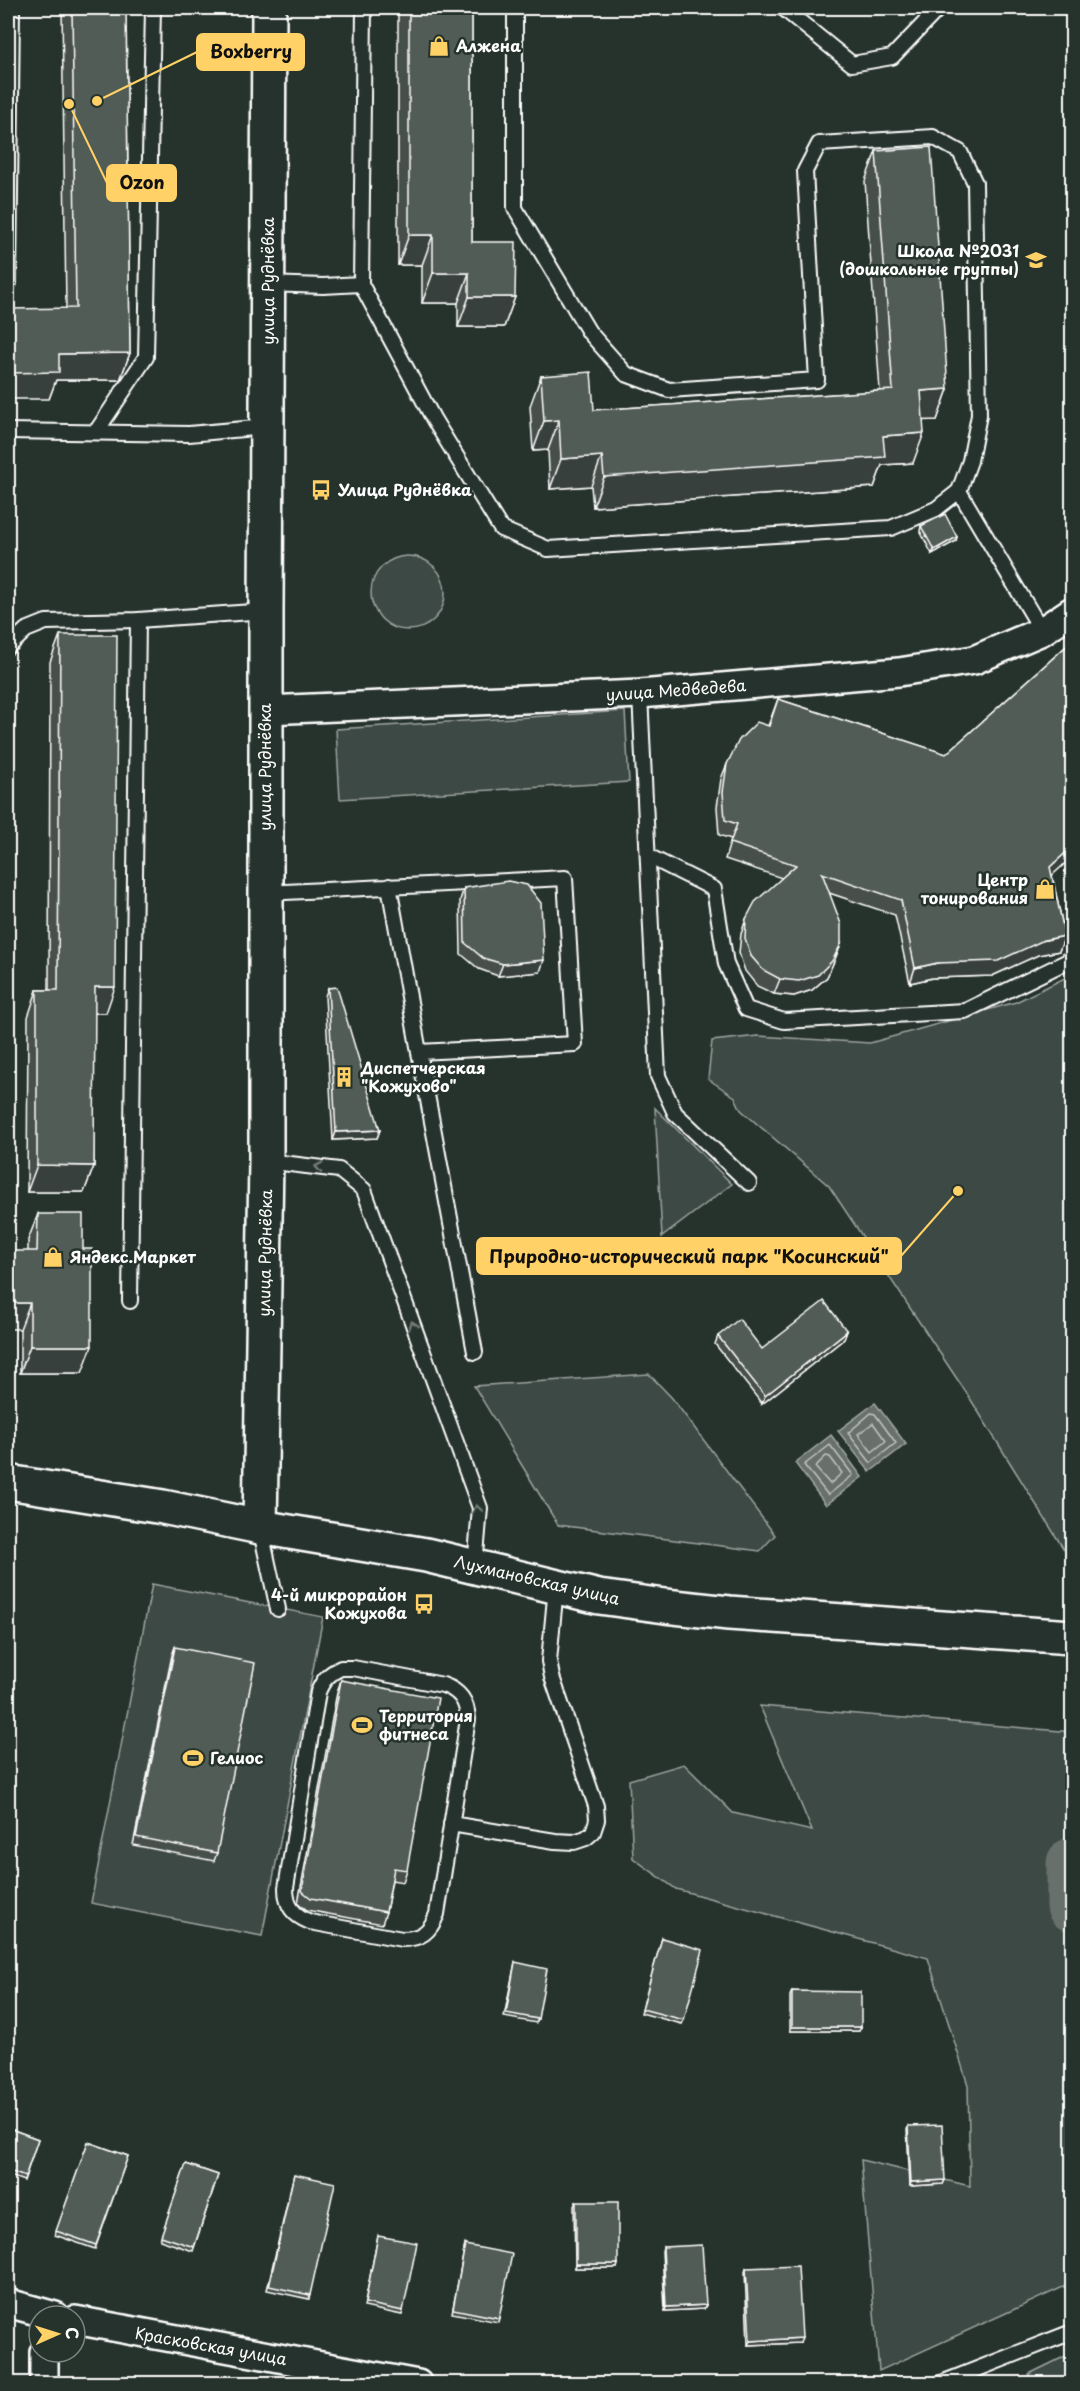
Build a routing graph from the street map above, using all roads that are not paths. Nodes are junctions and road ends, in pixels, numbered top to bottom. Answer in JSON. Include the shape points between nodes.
{"nodes":[{"id":1,"x":12,"y":8,"type":"edge"},
{"id":2,"x":153,"y":8,"type":"edge"},
{"id":3,"x":269,"y":8,"type":"edge"},
{"id":4,"x":363,"y":8,"type":"edge"},
{"id":5,"x":515,"y":8,"type":"edge"},
{"id":6,"x":783,"y":8,"type":"edge"},
{"id":7,"x":939,"y":8,"type":"edge"},
{"id":8,"x":8,"y":283,"type":"edge"},
{"id":9,"x":268,"y":284,"type":"junction"},
{"id":10,"x":361,"y":284,"type":"junction"},
{"id":11,"x":266,"y":427,"type":"junction"},
{"id":12,"x":8,"y":431,"type":"edge"},
{"id":13,"x":96,"y":432,"type":"junction"},
{"id":14,"x":959,"y":491,"type":"junction"},
{"id":15,"x":266,"y":611,"type":"junction"},
{"id":16,"x":1072,"y":611,"type":"edge"},
{"id":17,"x":138,"y":620,"type":"junction"},
{"id":18,"x":1042,"y":631,"type":"junction"},
{"id":19,"x":8,"y":647,"type":"edge"},
{"id":20,"x":640,"y":694,"type":"junction"},
{"id":21,"x":266,"y":710,"type":"junction"},
{"id":22,"x":648,"y":856,"type":"junction"},
{"id":23,"x":389,"y":886,"type":"junction"},
{"id":24,"x":265,"y":893,"type":"junction"},
{"id":25,"x":1072,"y":955,"type":"edge"},
{"id":26,"x":419,"y":1052,"type":"junction"},
{"id":27,"x":267,"y":1161,"type":"junction"},
{"id":28,"x":750,"y":1183,"type":"dead end"},
{"id":29,"x":129,"y":1301,"type":"dead end"},
{"id":30,"x":475,"y":1352,"type":"dead end"},
{"id":31,"x":8,"y":1482,"type":"edge"},
{"id":32,"x":260,"y":1527,"type":"junction"},
{"id":33,"x":475,"y":1567,"type":"junction"},
{"id":34,"x":556,"y":1587,"type":"junction"},
{"id":35,"x":278,"y":1609,"type":"dead end"},
{"id":36,"x":1072,"y":1637,"type":"edge"},
{"id":37,"x":451,"y":1824,"type":"junction"},
{"id":38,"x":8,"y":2303,"type":"edge"},
{"id":39,"x":27,"y":2309,"type":"edge"},
{"id":40,"x":87,"y":2322,"type":"edge"},
{"id":41,"x":1072,"y":2332,"type":"edge"},
{"id":42,"x":44,"y":2364,"type":"edge"},
{"id":43,"x":44,"y":2384,"type":"edge"},
{"id":44,"x":418,"y":2384,"type":"edge"},
{"id":45,"x":939,"y":2384,"type":"edge"}],
"edges":[{"from":1,"to":8,"type":"lane"},
{"from":2,"to":13,"type":"lane","via":[[146,357]]},
{"from":3,"to":9,"type":"street","name":"улица Руднёвка"},
{"from":4,"to":10,"type":"lane"},
{"from":5,"to":14,"type":"lane","via":[[515,208],[589,332],[626,374],[669,390],[817,380],[805,171],[819,144],[933,137],[960,152],[975,183],[979,415],[970,461]]},
{"from":6,"to":7,"type":"lane","via":[[852,63],[892,57]]},
{"from":9,"to":10,"type":"lane"},
{"from":9,"to":11,"type":"street","name":"улица Руднёвка"},
{"from":10,"to":14,"type":"lane","via":[[434,420],[501,529],[548,549],[891,528],[936,509]]},
{"from":11,"to":13,"type":"lane","via":[[189,434]]},
{"from":11,"to":15,"type":"street","name":"улица Руднёвка"},
{"from":12,"to":13,"type":"lane"},
{"from":14,"to":18,"type":"lane"},
{"from":15,"to":17,"type":"lane"},
{"from":15,"to":21,"type":"street","name":"улица Руднёвка"},
{"from":16,"to":18,"type":"street","name":"улица Медведева"},
{"from":17,"to":19,"type":"lane","via":[[46,622],[26,630]]},
{"from":17,"to":29,"type":"lane"},
{"from":18,"to":20,"type":"street","name":"улица Медведева","via":[[974,660],[899,672]]},
{"from":20,"to":21,"type":"street","name":"улица Медведева"},
{"from":20,"to":22,"type":"lane"},
{"from":21,"to":24,"type":"street","name":"улица Руднёвка"},
{"from":22,"to":25,"type":"lane","via":[[714,889],[726,964],[746,1009],[784,1021],[965,1011],[1068,961]]},
{"from":22,"to":28,"type":"lane","via":[[658,1076],[675,1113]]},
{"from":23,"to":24,"type":"lane"},
{"from":23,"to":26,"type":"lane"},
{"from":23,"to":26,"type":"lane","via":[[566,878],[575,1044]]},
{"from":24,"to":27,"type":"street","name":"улица Руднёвка"},
{"from":26,"to":30,"type":"lane"},
{"from":27,"to":32,"type":"street","name":"улица Руднёвка"},
{"from":33,"to":27,"type":"lane","one_way":true,"via":[[480,1508],[364,1190],[339,1170]]},
{"from":31,"to":32,"type":"street","name":"Лухмановская улица"},
{"from":32,"to":33,"type":"street","name":"Лухмановская улица"},
{"from":32,"to":35,"type":"lane"},
{"from":33,"to":34,"type":"street","name":"Лухмановская улица"},
{"from":34,"to":36,"type":"street","name":"Лухмановская улица","via":[[686,1609]]},
{"from":34,"to":37,"type":"lane","via":[[549,1660],[596,1806],[593,1832],[574,1842],[555,1841]]},
{"from":37,"to":37,"type":"lane","via":[[468,1719],[462,1697],[443,1685],[353,1668],[330,1673],[318,1692],[286,1888],[291,1910],[310,1922],[402,1939],[425,1934],[437,1914]]},
{"from":38,"to":39,"type":"street"},
{"from":40,"to":44,"type":"street","name":"Красковская улица"},
{"from":41,"to":45,"type":"lane"},
{"from":42,"to":43,"type":"street"}]}
